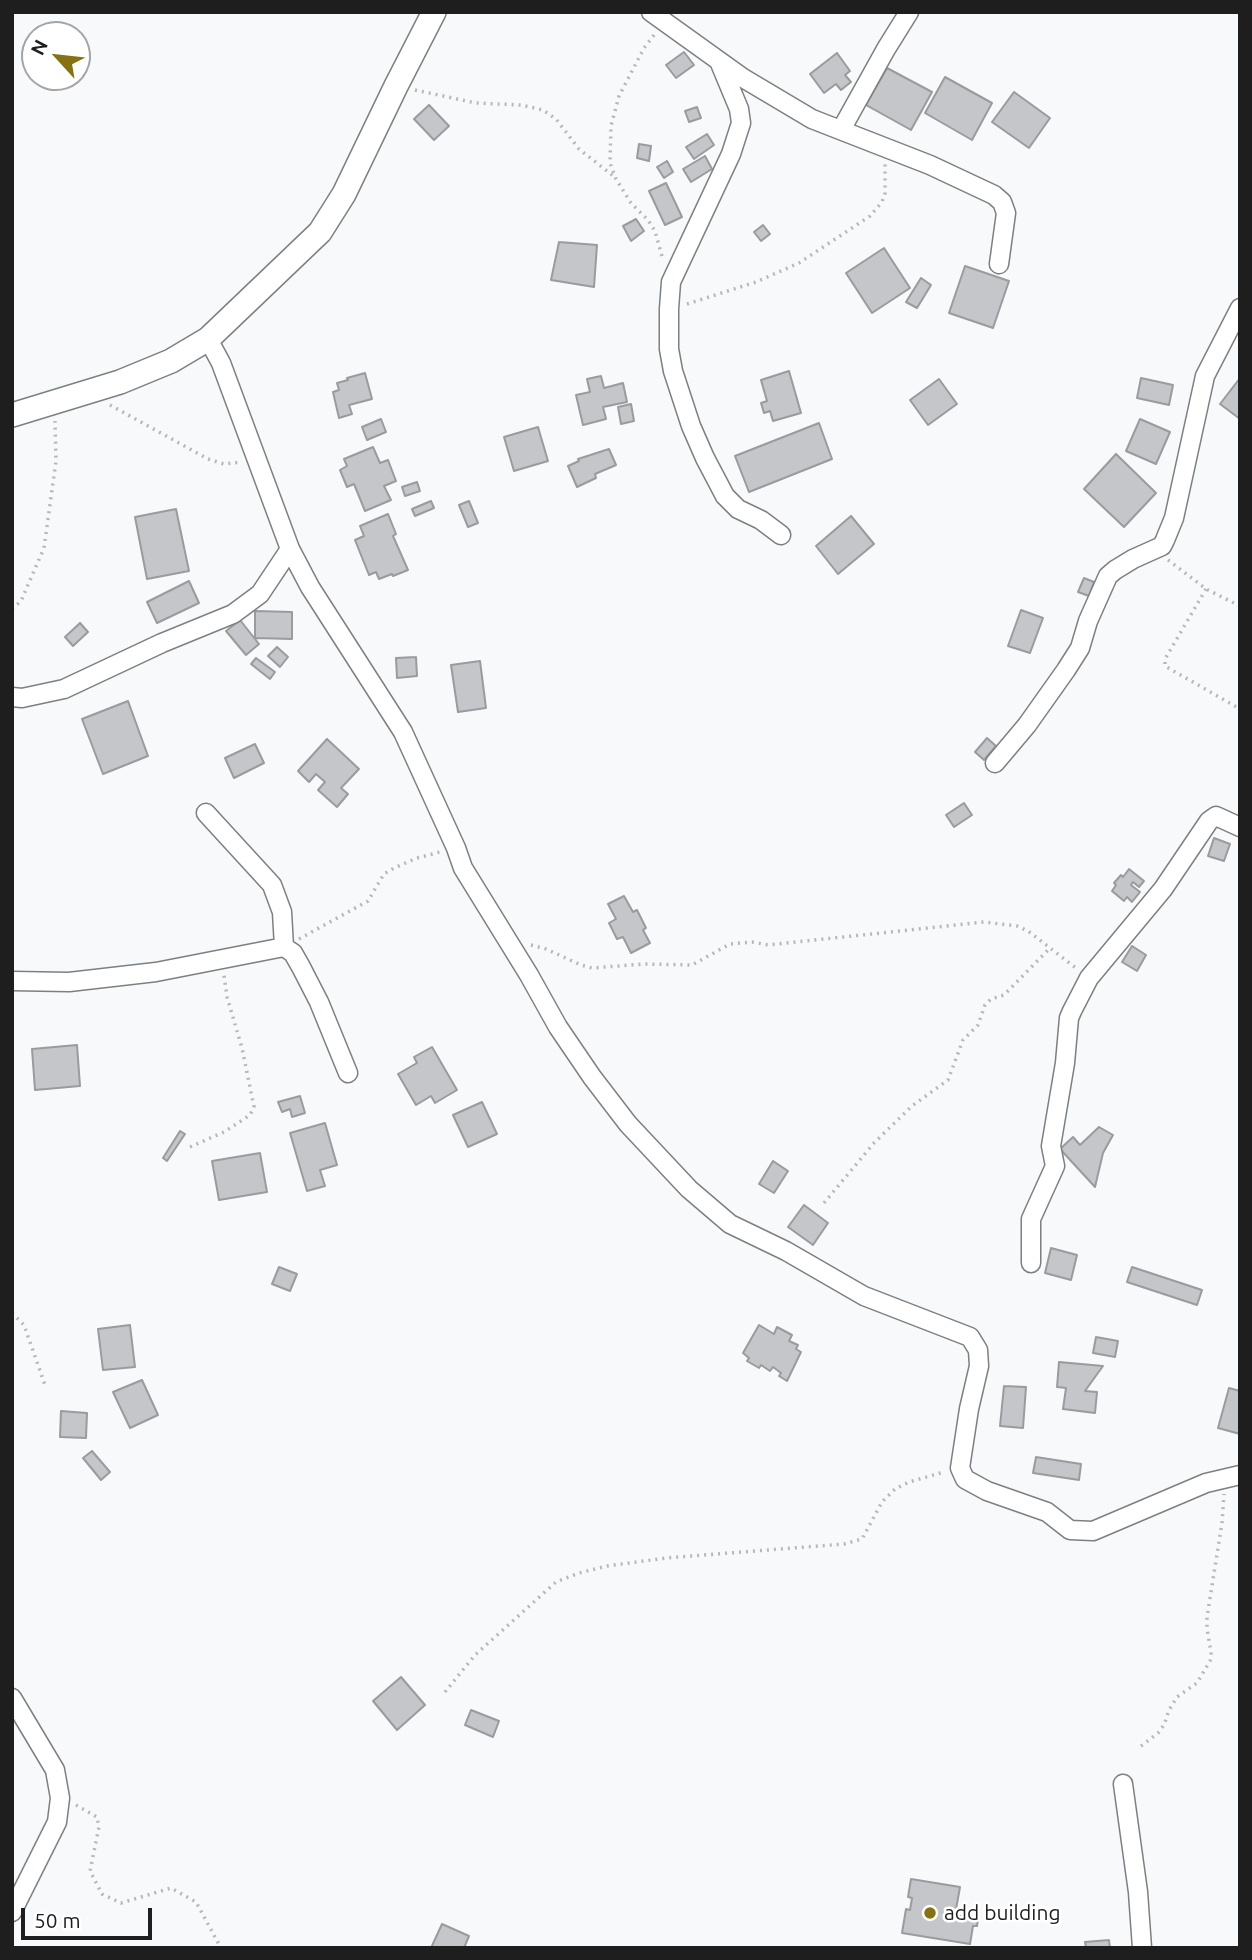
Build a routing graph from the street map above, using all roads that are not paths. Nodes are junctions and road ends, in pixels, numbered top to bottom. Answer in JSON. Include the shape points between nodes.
{"nodes":[{"id":1,"x":434,"y":12,"type":"edge"},
{"id":2,"x":909,"y":12,"type":"edge"},
{"id":3,"x":664,"y":15,"type":"edge"},
{"id":4,"x":719,"y":61,"type":"junction"},
{"id":5,"x":841,"y":130,"type":"junction"},
{"id":6,"x":999,"y":264,"type":"dead end"},
{"id":7,"x":1240,"y":308,"type":"edge"},
{"id":8,"x":208,"y":339,"type":"junction"},
{"id":9,"x":12,"y":415,"type":"edge"},
{"id":10,"x":781,"y":535,"type":"dead end"},
{"id":11,"x":290,"y":549,"type":"junction"},
{"id":12,"x":12,"y":697,"type":"edge"},
{"id":13,"x":995,"y":763,"type":"dead end"},
{"id":14,"x":206,"y":813,"type":"dead end"},
{"id":15,"x":1240,"y":827,"type":"edge"},
{"id":16,"x":284,"y":947,"type":"junction"},
{"id":17,"x":12,"y":981,"type":"edge"},
{"id":18,"x":348,"y":1073,"type":"dead end"},
{"id":19,"x":1031,"y":1263,"type":"dead end"},
{"id":20,"x":1233,"y":1477,"type":"edge"},
{"id":21,"x":12,"y":1698,"type":"edge"},
{"id":22,"x":1123,"y":1784,"type":"dead end"},
{"id":23,"x":12,"y":1912,"type":"edge"},
{"id":24,"x":1142,"y":1948,"type":"edge"}],
"edges":[{"from":1,"to":8,"type":"street","via":[[344,194],[320,232]]},
{"from":2,"to":5,"type":"street"},
{"from":3,"to":4,"type":"street"},
{"from":4,"to":5,"type":"street","via":[[812,119]]},
{"from":4,"to":10,"type":"street","via":[[741,123],[671,282],[668,349],[691,426],[725,496]]},
{"from":5,"to":6,"type":"street","via":[[994,195],[1006,213]]},
{"from":7,"to":13,"type":"street","via":[[1205,376],[1174,518],[1162,546],[1108,576],[1080,648]]},
{"from":8,"to":9,"type":"street","via":[[171,361],[120,382]]},
{"from":8,"to":11,"type":"street"},
{"from":11,"to":12,"type":"street","via":[[260,594],[233,614],[64,688]]},
{"from":11,"to":20,"type":"street","via":[[403,732],[463,868],[558,1027],[628,1124],[689,1189],[730,1224],[864,1296],[970,1337],[978,1350],[979,1366],[960,1468],[965,1479],[1047,1512],[1070,1530],[1093,1531],[1206,1483]]},
{"from":14,"to":16,"type":"street","via":[[272,885],[282,912]]},
{"from":15,"to":19,"type":"street","via":[[1216,817],[1209,821],[1163,889],[1089,978],[1069,1018],[1051,1146],[1055,1166],[1031,1219]]},
{"from":16,"to":17,"type":"street","via":[[156,972],[69,982]]},
{"from":16,"to":18,"type":"street","via":[[302,967]]},
{"from":21,"to":23,"type":"street","via":[[55,1770],[61,1798],[57,1822]]},
{"from":22,"to":24,"type":"street"}]}
